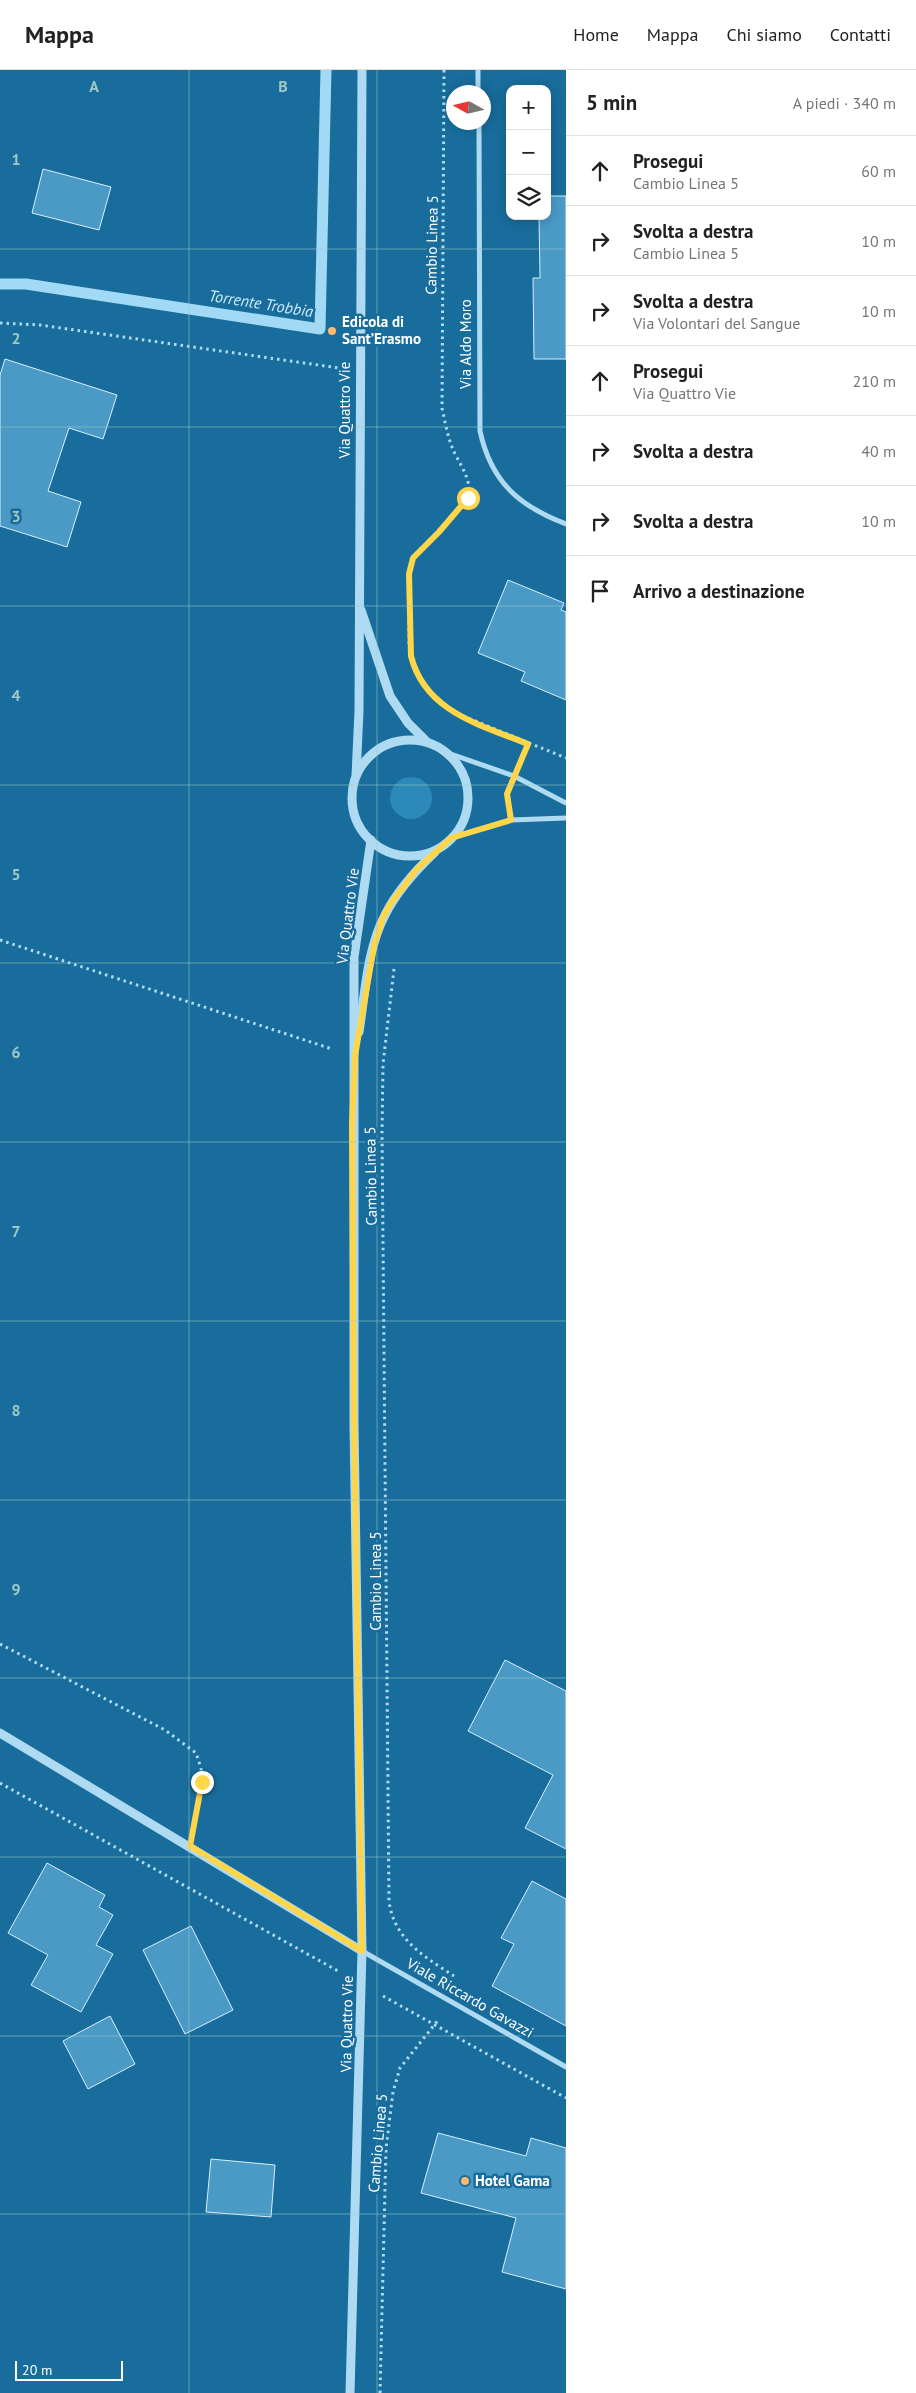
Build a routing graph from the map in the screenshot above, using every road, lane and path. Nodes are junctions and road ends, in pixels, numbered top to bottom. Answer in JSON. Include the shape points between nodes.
{"nodes":[{"id":1,"x":362,"y":70,"type":"edge"},
{"id":2,"x":444,"y":70,"type":"edge"},
{"id":3,"x":478,"y":70,"type":"edge"},
{"id":4,"x":478,"y":85,"type":"edge"},
{"id":5,"x":479,"y":130,"type":"edge"},
{"id":6,"x":0,"y":323,"type":"edge"},
{"id":7,"x":359,"y":371,"type":"junction"},
{"id":8,"x":566,"y":524,"type":"edge"},
{"id":9,"x":358,"y":601,"type":"junction"},
{"id":10,"x":427,"y":743,"type":"junction"},
{"id":11,"x":528,"y":744,"type":"junction"},
{"id":12,"x":445,"y":752,"type":"junction"},
{"id":13,"x":566,"y":758,"type":"edge"},
{"id":14,"x":356,"y":776,"type":"junction"},
{"id":15,"x":514,"y":776,"type":"junction"},
{"id":16,"x":566,"y":803,"type":"edge"},
{"id":17,"x":566,"y":818,"type":"edge"},
{"id":18,"x":451,"y":838,"type":"junction"},
{"id":19,"x":370,"y":840,"type":"junction"},
{"id":20,"x":439,"y":848,"type":"junction"},
{"id":21,"x":0,"y":940,"type":"edge"},
{"id":22,"x":395,"y":966,"type":"dead end"},
{"id":23,"x":355,"y":1056,"type":"junction"},
{"id":24,"x":0,"y":1644,"type":"edge"},
{"id":25,"x":0,"y":1733,"type":"edge"},
{"id":26,"x":0,"y":1783,"type":"edge"},
{"id":27,"x":190,"y":1846,"type":"junction"},
{"id":28,"x":362,"y":1951,"type":"junction"},
{"id":29,"x":361,"y":1984,"type":"junction"},
{"id":30,"x":449,"y":2001,"type":"junction"},
{"id":31,"x":436,"y":2024,"type":"junction"},
{"id":32,"x":566,"y":2066,"type":"edge"},
{"id":33,"x":566,"y":2098,"type":"edge"},
{"id":34,"x":350,"y":2393,"type":"edge"},
{"id":35,"x":380,"y":2393,"type":"edge"}],
"edges":[{"from":1,"to":7,"type":"street","name":"Via Quattro Vie"},
{"from":2,"to":11,"type":"path","name":"Cambio Linea 5","via":[[442,408],[452,447],[470,492],[439,532],[413,558],[409,574],[409,644],[419,678],[440,704]]},
{"from":3,"to":4,"type":"street"},
{"from":5,"to":8,"type":"street","name":"Via Aldo Moro","via":[[480,432],[486,456],[502,483],[531,507]]},
{"from":6,"to":7,"type":"path","via":[[40,324]]},
{"from":7,"to":9,"type":"street","name":"Via Quattro Vie"},
{"from":9,"to":10,"type":"street","name":"Via Quattro Vie","via":[[390,696],[408,723]]},
{"from":9,"to":14,"type":"street","name":"Via Quattro Vie"},
{"from":10,"to":12,"type":"street"},
{"from":10,"to":14,"type":"street","via":[[402,740],[388,744],[374,752]]},
{"from":11,"to":13,"type":"path"},
{"from":11,"to":15,"type":"path"},
{"from":12,"to":15,"type":"street"},
{"from":12,"to":18,"type":"street","via":[[462,774],[466,787],[465,814]]},
{"from":14,"to":19,"type":"street","via":[[352,804],[357,822]]},
{"from":15,"to":16,"type":"street"},
{"from":17,"to":18,"type":"street","via":[[511,820]]},
{"from":18,"to":20,"type":"street"},
{"from":19,"to":20,"type":"street","via":[[391,853],[408,856]]},
{"from":19,"to":23,"type":"street","name":"Via Quattro Vie","via":[[354,958]]},
{"from":20,"to":23,"type":"street","name":"Via Quattro Vie","via":[[416,870],[383,917],[374,946]]},
{"from":21,"to":23,"type":"path"},
{"from":22,"to":30,"type":"path","name":"Cambio Linea 5","via":[[383,1064],[382,1133],[389,1901],[394,1921],[409,1945],[460,1980]]},
{"from":23,"to":28,"type":"street","name":"Via Quattro Vie","via":[[352,1124],[354,1425]]},
{"from":24,"to":27,"type":"path","via":[[165,1730],[196,1753],[202,1782]]},
{"from":25,"to":27,"type":"street"},
{"from":26,"to":29,"type":"path"},
{"from":27,"to":28,"type":"street"},
{"from":28,"to":29,"type":"street","name":"Via Quattro Vie"},
{"from":28,"to":30,"type":"street","name":"Viale Riccardo Gavazzi"},
{"from":29,"to":31,"type":"path"},
{"from":29,"to":34,"type":"street","name":"Via Quattro Vie"},
{"from":30,"to":31,"type":"path","name":"Cambio Linea 5"},
{"from":30,"to":32,"type":"street","name":"Viale Riccardo Gavazzi"},
{"from":31,"to":33,"type":"path"},
{"from":31,"to":35,"type":"path","name":"Cambio Linea 5","via":[[400,2068],[393,2092],[386,2148]]}]}
